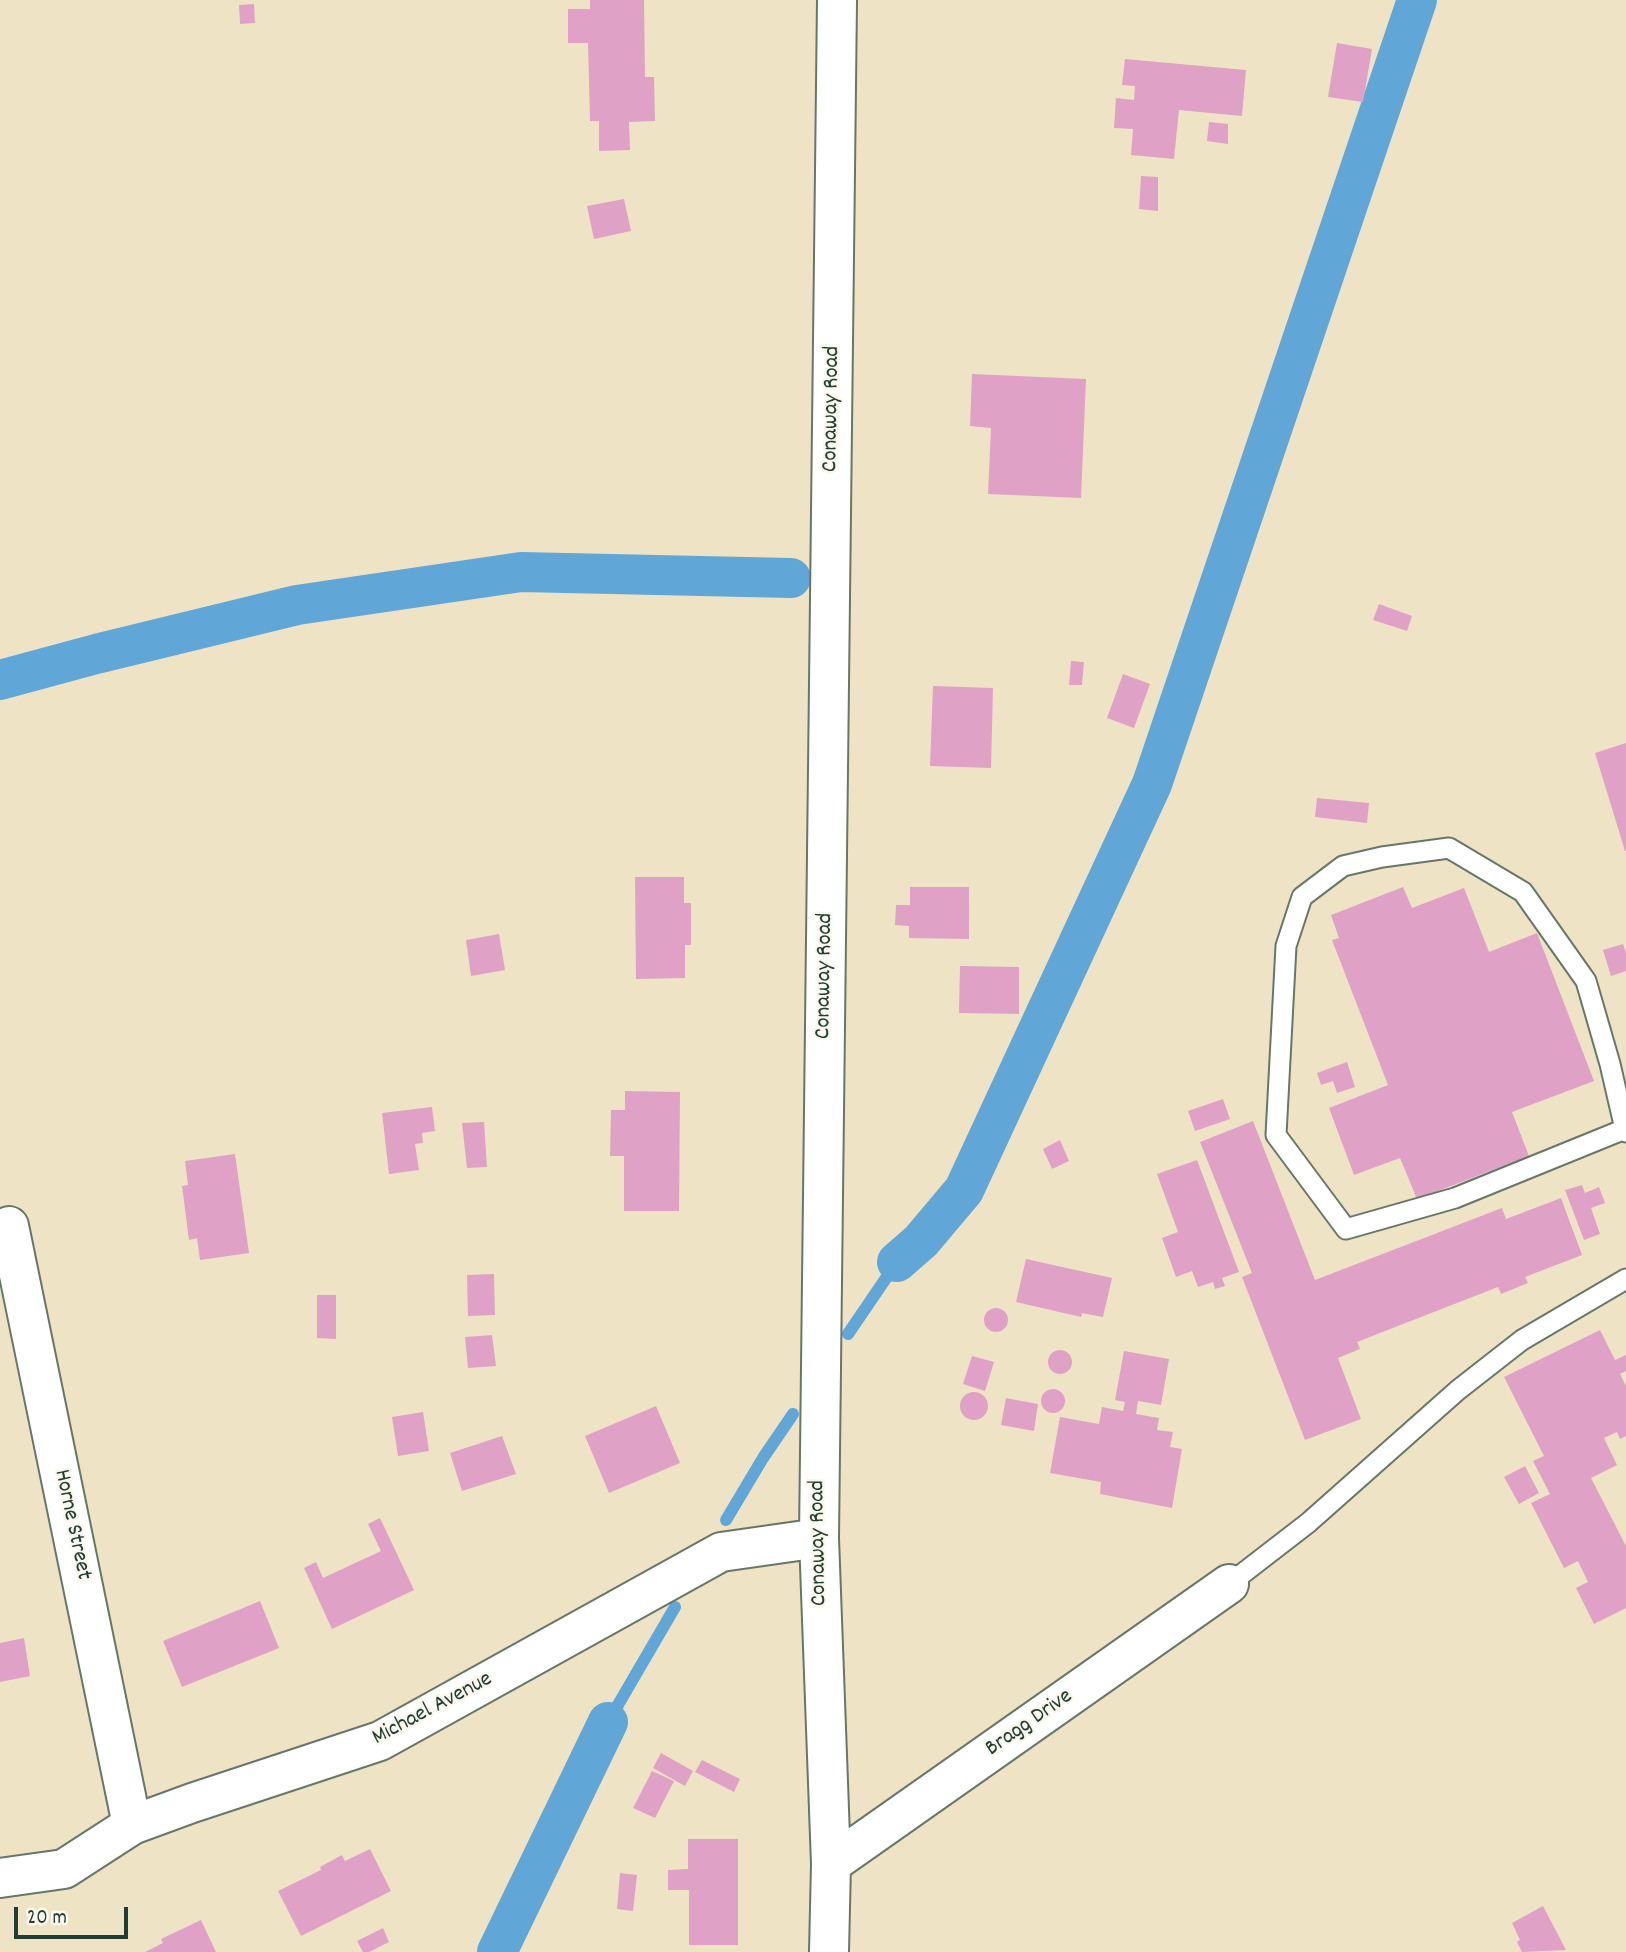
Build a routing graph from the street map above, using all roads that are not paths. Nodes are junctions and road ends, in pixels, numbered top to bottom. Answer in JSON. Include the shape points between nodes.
{"nodes":[{"id":1,"x":837,"y":0,"type":"edge"},
{"id":2,"x":1626,"y":1130,"type":"edge"},
{"id":3,"x":9,"y":1226,"type":"dead end"},
{"id":4,"x":1626,"y":1279,"type":"edge"},
{"id":5,"x":819,"y":1538,"type":"junction"},
{"id":6,"x":1229,"y":1584,"type":"joint"},
{"id":7,"x":132,"y":1825,"type":"junction"},
{"id":8,"x":831,"y":1864,"type":"junction"},
{"id":9,"x":0,"y":1878,"type":"edge"},
{"id":10,"x":829,"y":1952,"type":"edge"}],
"edges":[{"from":1,"to":5,"type":"street","name":"Conaway Road"},
{"from":2,"to":2,"type":"lane","via":[[1586,981],[1523,892],[1449,848],[1343,866],[1302,897],[1286,946],[1276,1135],[1346,1229],[1455,1198]]},
{"from":3,"to":7,"type":"street","name":"Horne Street"},
{"from":4,"to":6,"type":"lane","via":[[1522,1340],[1458,1390],[1308,1523]]},
{"from":5,"to":7,"type":"street","name":"Michael Avenue","via":[[721,1552],[380,1741]]},
{"from":5,"to":8,"type":"street","name":"Conaway Road"},
{"from":6,"to":8,"type":"street","name":"Bragg Drive"},
{"from":7,"to":9,"type":"street","name":"Michael Avenue","via":[[64,1869]]},
{"from":8,"to":10,"type":"street","name":"Conaway Road"}]}
